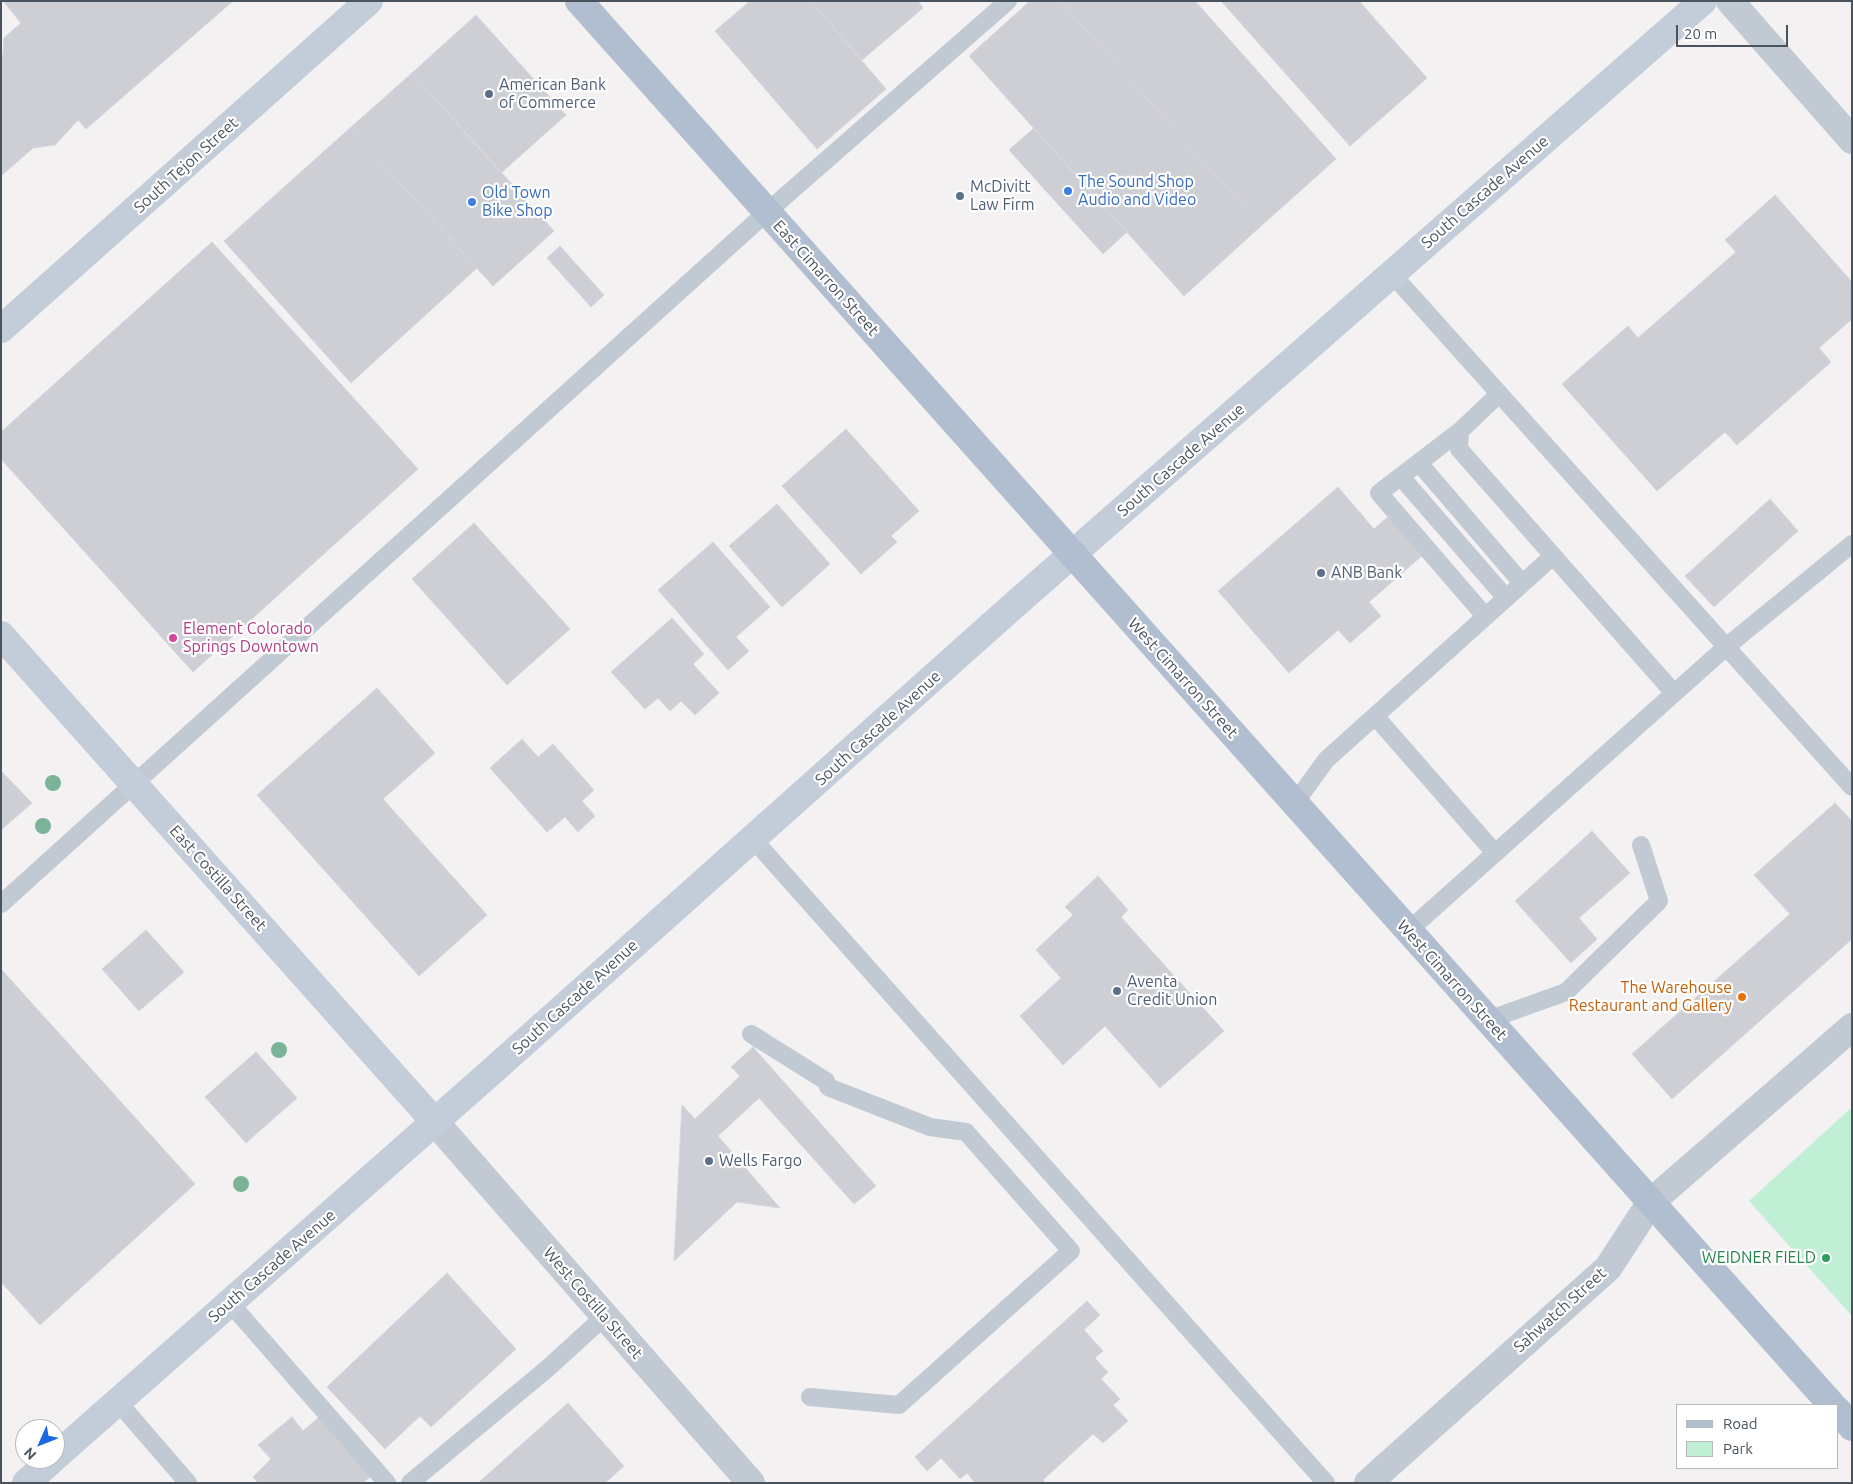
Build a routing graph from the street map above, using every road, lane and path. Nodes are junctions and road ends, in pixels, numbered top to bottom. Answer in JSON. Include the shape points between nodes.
{"nodes":[{"id":1,"x":369,"y":1,"type":"edge"},
{"id":2,"x":579,"y":1,"type":"edge"},
{"id":3,"x":1008,"y":1,"type":"edge"},
{"id":4,"x":1703,"y":1,"type":"edge"},
{"id":5,"x":1730,"y":1,"type":"edge"},
{"id":6,"x":1852,"y":140,"type":"edge"},
{"id":7,"x":767,"y":212,"type":"junction"},
{"id":8,"x":1392,"y":274,"type":"junction"},
{"id":9,"x":1,"y":329,"type":"edge"},
{"id":10,"x":1499,"y":394,"type":"junction"},
{"id":11,"x":1460,"y":432,"type":"junction"},
{"id":12,"x":1419,"y":463,"type":"junction"},
{"id":13,"x":1401,"y":477,"type":"junction"},
{"id":14,"x":1852,"y":544,"type":"edge"},
{"id":15,"x":1073,"y":554,"type":"junction"},
{"id":16,"x":1552,"y":556,"type":"junction"},
{"id":17,"x":1522,"y":583,"type":"junction"},
{"id":18,"x":1506,"y":598,"type":"junction"},
{"id":19,"x":1485,"y":616,"type":"junction"},
{"id":20,"x":1,"y":635,"type":"edge"},
{"id":21,"x":1726,"y":647,"type":"junction"},
{"id":22,"x":1674,"y":694,"type":"junction"},
{"id":23,"x":1375,"y":716,"type":"junction"},
{"id":24,"x":134,"y":784,"type":"junction"},
{"id":25,"x":1852,"y":787,"type":"edge"},
{"id":26,"x":1295,"y":803,"type":"junction"},
{"id":27,"x":754,"y":839,"type":"junction"},
{"id":28,"x":1641,"y":845,"type":"dead end"},
{"id":29,"x":1496,"y":853,"type":"junction"},
{"id":30,"x":1,"y":904,"type":"edge"},
{"id":31,"x":1408,"y":931,"type":"junction"},
{"id":32,"x":1488,"y":1020,"type":"junction"},
{"id":33,"x":1852,"y":1026,"type":"edge"},
{"id":34,"x":751,"y":1034,"type":"dead end"},
{"id":35,"x":435,"y":1122,"type":"junction"},
{"id":36,"x":1651,"y":1202,"type":"junction"},
{"id":37,"x":230,"y":1303,"type":"junction"},
{"id":38,"x":605,"y":1316,"type":"junction"},
{"id":39,"x":810,"y":1397,"type":"dead end"},
{"id":40,"x":118,"y":1402,"type":"junction"},
{"id":41,"x":1831,"y":1404,"type":"edge"},
{"id":42,"x":1838,"y":1411,"type":"edge"},
{"id":43,"x":1852,"y":1427,"type":"edge"},
{"id":44,"x":65,"y":1448,"type":"edge"},
{"id":45,"x":42,"y":1469,"type":"edge"},
{"id":46,"x":26,"y":1483,"type":"edge"},
{"id":47,"x":188,"y":1483,"type":"edge"},
{"id":48,"x":387,"y":1483,"type":"edge"},
{"id":49,"x":410,"y":1483,"type":"edge"},
{"id":50,"x":751,"y":1483,"type":"edge"},
{"id":51,"x":1326,"y":1483,"type":"edge"},
{"id":52,"x":1368,"y":1483,"type":"edge"}],
"edges":[{"from":1,"to":9,"type":"street","name":"South Tejon Street"},
{"from":2,"to":7,"type":"main road","name":"East Cimarron Street"},
{"from":3,"to":7,"type":"lane"},
{"from":4,"to":8,"type":"street","name":"South Cascade Avenue"},
{"from":5,"to":6,"type":"street"},
{"from":7,"to":15,"type":"main road","name":"East Cimarron Street"},
{"from":7,"to":24,"type":"lane"},
{"from":8,"to":10,"type":"lane"},
{"from":8,"to":15,"type":"street","name":"South Cascade Avenue"},
{"from":10,"to":11,"type":"lane"},
{"from":10,"to":21,"type":"lane"},
{"from":11,"to":12,"type":"lane"},
{"from":11,"to":16,"type":"lane","via":[[1459,449]]},
{"from":12,"to":13,"type":"lane"},
{"from":12,"to":17,"type":"lane"},
{"from":13,"to":18,"type":"lane"},
{"from":13,"to":19,"type":"lane","via":[[1379,494]]},
{"from":14,"to":21,"type":"lane"},
{"from":15,"to":26,"type":"main road","name":"West Cimarron Street"},
{"from":15,"to":27,"type":"street","name":"South Cascade Avenue"},
{"from":16,"to":17,"type":"lane"},
{"from":16,"to":22,"type":"lane"},
{"from":17,"to":18,"type":"lane"},
{"from":18,"to":19,"type":"lane"},
{"from":19,"to":23,"type":"lane"},
{"from":20,"to":24,"type":"street","name":"East Costilla Street"},
{"from":21,"to":22,"type":"lane"},
{"from":21,"to":25,"type":"lane"},
{"from":22,"to":29,"type":"lane"},
{"from":23,"to":26,"type":"lane","via":[[1326,760]]},
{"from":23,"to":29,"type":"lane"},
{"from":24,"to":30,"type":"lane"},
{"from":24,"to":35,"type":"street","name":"East Costilla Street"},
{"from":26,"to":31,"type":"main road","name":"West Cimarron Street"},
{"from":27,"to":35,"type":"street","name":"South Cascade Avenue"},
{"from":27,"to":51,"type":"lane"},
{"from":28,"to":32,"type":"lane","via":[[1658,901],[1566,992]]},
{"from":29,"to":31,"type":"lane"},
{"from":31,"to":32,"type":"main road","name":"West Cimarron Street"},
{"from":32,"to":36,"type":"main road","name":"West Cimarron Street"},
{"from":33,"to":36,"type":"street","name":"Sahwatch Street"},
{"from":34,"to":39,"type":"lane","via":[[827,1084],[930,1128],[966,1132],[1071,1252],[899,1405]]},
{"from":35,"to":37,"type":"street","name":"South Cascade Avenue"},
{"from":35,"to":38,"type":"street","name":"West Costilla Street"},
{"from":36,"to":41,"type":"main road","name":"West Cimarron Street"},
{"from":36,"to":52,"type":"street","name":"Sahwatch Street","via":[[1608,1268]]},
{"from":37,"to":40,"type":"street","name":"South Cascade Avenue"},
{"from":37,"to":48,"type":"lane"},
{"from":38,"to":49,"type":"lane"},
{"from":38,"to":50,"type":"street","name":"West Costilla Street"},
{"from":40,"to":44,"type":"street","name":"South Cascade Avenue"},
{"from":40,"to":47,"type":"lane"},
{"from":42,"to":43,"type":"main road"},
{"from":45,"to":46,"type":"street","name":"South Cascade Avenue"}]}
